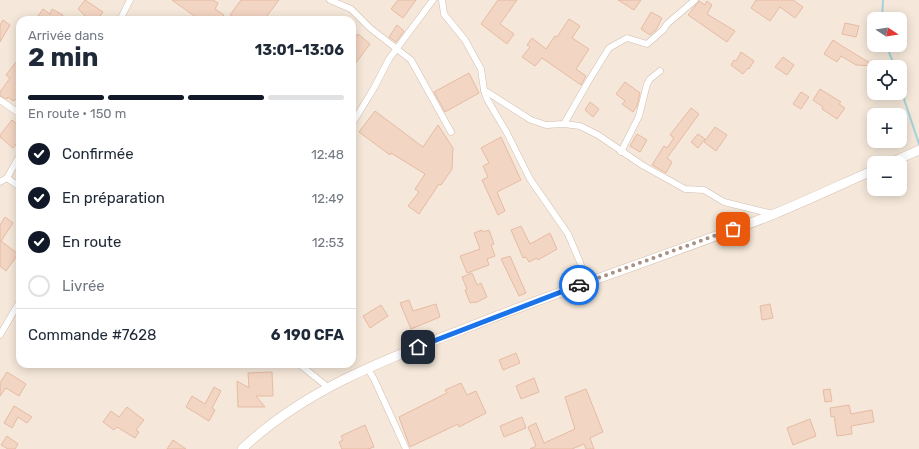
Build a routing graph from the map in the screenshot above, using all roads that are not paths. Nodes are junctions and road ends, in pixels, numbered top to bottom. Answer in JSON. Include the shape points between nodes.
{"nodes":[{"id":1,"x":130,"y":0,"type":"edge"},
{"id":2,"x":330,"y":0,"type":"edge"},
{"id":3,"x":433,"y":0,"type":"edge"},
{"id":4,"x":442,"y":0,"type":"edge"},
{"id":5,"x":695,"y":0,"type":"edge"},
{"id":6,"x":122,"y":16,"type":"edge"},
{"id":7,"x":396,"y":49,"type":"junction"},
{"id":8,"x":660,"y":71,"type":"dead end"},
{"id":9,"x":484,"y":90,"type":"junction"},
{"id":10,"x":0,"y":100,"type":"edge"},
{"id":11,"x":16,"y":111,"type":"edge"},
{"id":12,"x":356,"y":117,"type":"edge"},
{"id":13,"x":564,"y":124,"type":"junction"},
{"id":14,"x":451,"y":132,"type":"dead end"},
{"id":15,"x":917,"y":151,"type":"edge"},
{"id":16,"x":621,"y":152,"type":"junction"},
{"id":17,"x":906,"y":156,"type":"edge"},
{"id":18,"x":16,"y":162,"type":"edge"},
{"id":19,"x":867,"y":173,"type":"edge"},
{"id":20,"x":7,"y":178,"type":"junction"},
{"id":21,"x":0,"y":182,"type":"edge"},
{"id":22,"x":16,"y":184,"type":"edge"},
{"id":23,"x":773,"y":214,"type":"junction"},
{"id":24,"x":586,"y":282,"type":"junction"},
{"id":25,"x":16,"y":308,"type":"edge"},
{"id":26,"x":0,"y":335,"type":"edge"},
{"id":27,"x":304,"y":368,"type":"edge"},
{"id":28,"x":368,"y":369,"type":"junction"},
{"id":29,"x":329,"y":388,"type":"junction"},
{"id":30,"x":242,"y":449,"type":"edge"},
{"id":31,"x":406,"y":449,"type":"edge"}],
"edges":[{"from":1,"to":6,"type":"street"},
{"from":2,"to":7,"type":"street","via":[[351,9]]},
{"from":3,"to":7,"type":"street"},
{"from":4,"to":9,"type":"street","via":[[444,14],[465,40],[481,69]]},
{"from":5,"to":13,"type":"street","via":[[647,44],[627,38],[610,48]]},
{"from":7,"to":12,"type":"street"},
{"from":7,"to":14,"type":"street","via":[[403,52],[414,64]]},
{"from":8,"to":16,"type":"street","via":[[647,84],[639,116]]},
{"from":9,"to":13,"type":"street","via":[[531,120],[546,126]]},
{"from":9,"to":24,"type":"street","via":[[530,179],[568,234]]},
{"from":10,"to":11,"type":"street"},
{"from":13,"to":16,"type":"street","via":[[580,126],[598,135]]},
{"from":15,"to":17,"type":"street"},
{"from":16,"to":23,"type":"street","via":[[685,189],[704,190],[724,202]]},
{"from":18,"to":20,"type":"street"},
{"from":19,"to":23,"type":"street"},
{"from":20,"to":21,"type":"street"},
{"from":20,"to":22,"type":"street"},
{"from":23,"to":24,"type":"street"},
{"from":24,"to":28,"type":"street","via":[[405,352]]},
{"from":25,"to":26,"type":"street"},
{"from":27,"to":29,"type":"street"},
{"from":28,"to":29,"type":"street"},
{"from":28,"to":31,"type":"street"},
{"from":29,"to":30,"type":"street","via":[[300,404]]}]}
